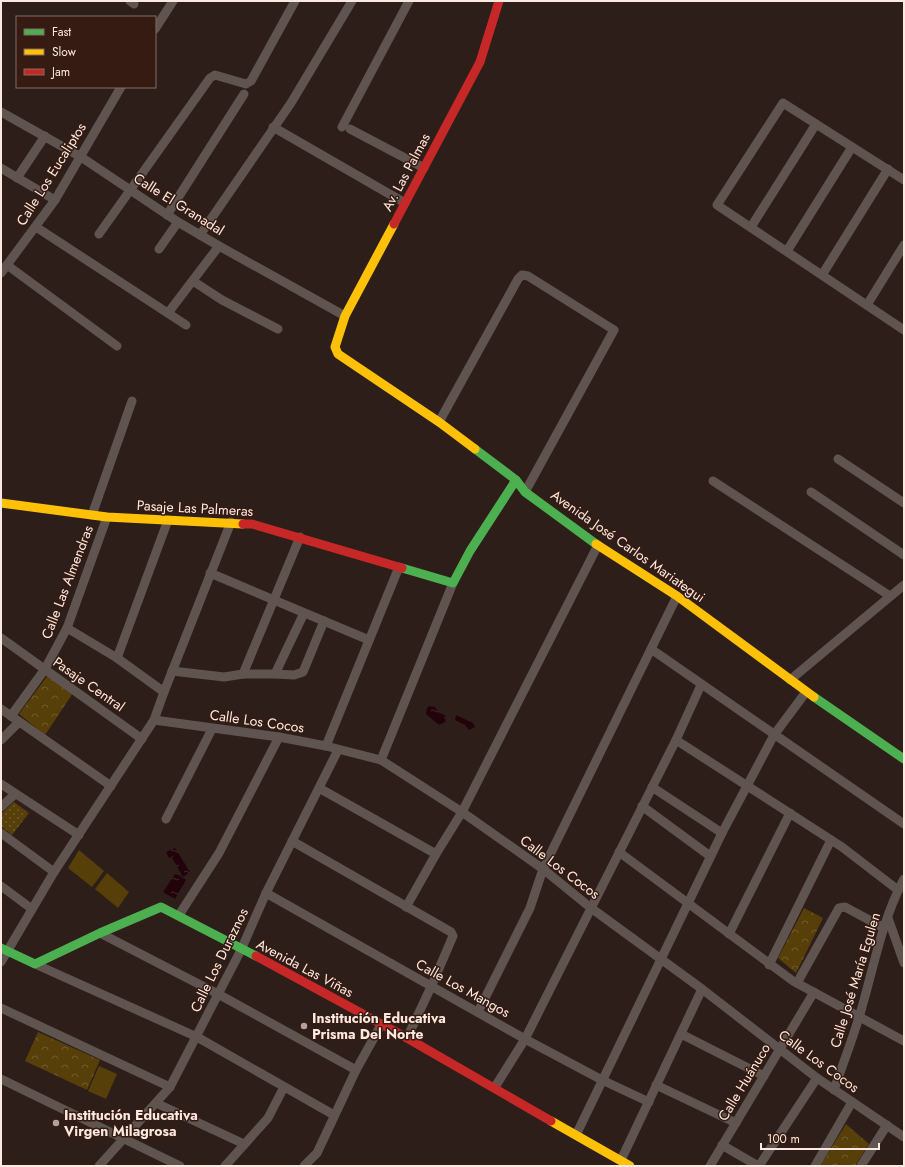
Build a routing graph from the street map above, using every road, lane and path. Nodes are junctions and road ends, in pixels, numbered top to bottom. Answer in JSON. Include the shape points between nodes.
{"nodes":[{"id":1,"x":173,"y":1,"type":"edge"},
{"id":2,"x":295,"y":1,"type":"edge"},
{"id":3,"x":352,"y":1,"type":"edge"},
{"id":4,"x":409,"y":1,"type":"edge"},
{"id":5,"x":499,"y":1,"type":"edge"},
{"id":6,"x":156,"y":27,"type":"edge"},
{"id":7,"x":120,"y":88,"type":"edge"},
{"id":8,"x":244,"y":94,"type":"dead end"},
{"id":9,"x":2,"y":115,"type":"edge"},
{"id":10,"x":816,"y":124,"type":"junction"},
{"id":11,"x":273,"y":127,"type":"junction"},
{"id":12,"x":45,"y":136,"type":"junction"},
{"id":13,"x":852,"y":147,"type":"junction"},
{"id":14,"x":81,"y":157,"type":"junction"},
{"id":15,"x":1,"y":168,"type":"edge"},
{"id":16,"x":424,"y":168,"type":"junction"},
{"id":17,"x":888,"y":170,"type":"junction"},
{"id":18,"x":17,"y":178,"type":"junction"},
{"id":19,"x":904,"y":180,"type":"edge"},
{"id":20,"x":131,"y":191,"type":"junction"},
{"id":21,"x":55,"y":200,"type":"junction"},
{"id":22,"x":405,"y":203,"type":"junction"},
{"id":23,"x":167,"y":215,"type":"junction"},
{"id":24,"x":178,"y":222,"type":"junction"},
{"id":25,"x":36,"y":227,"type":"junction"},
{"id":26,"x":750,"y":227,"type":"junction"},
{"id":27,"x":100,"y":234,"type":"dead end"},
{"id":28,"x":200,"y":235,"type":"junction"},
{"id":29,"x":904,"y":245,"type":"edge"},
{"id":30,"x":219,"y":246,"type":"junction"},
{"id":31,"x":159,"y":249,"type":"dead end"},
{"id":32,"x":787,"y":251,"type":"junction"},
{"id":33,"x":4,"y":269,"type":"edge"},
{"id":34,"x":822,"y":275,"type":"junction"},
{"id":35,"x":193,"y":281,"type":"junction"},
{"id":36,"x":867,"y":305,"type":"junction"},
{"id":37,"x":168,"y":313,"type":"junction"},
{"id":38,"x":345,"y":316,"type":"junction"},
{"id":39,"x":186,"y":325,"type":"dead end"},
{"id":40,"x":278,"y":329,"type":"dead end"},
{"id":41,"x":904,"y":330,"type":"edge"},
{"id":42,"x":117,"y":346,"type":"dead end"},
{"id":43,"x":338,"y":354,"type":"joint"},
{"id":44,"x":132,"y":401,"type":"dead end"},
{"id":45,"x":439,"y":422,"type":"junction"},
{"id":46,"x":838,"y":460,"type":"dead end"},
{"id":47,"x":516,"y":480,"type":"junction"},
{"id":48,"x":713,"y":481,"type":"dead end"},
{"id":49,"x":525,"y":492,"type":"junction"},
{"id":50,"x":811,"y":492,"type":"dead end"},
{"id":51,"x":1,"y":503,"type":"edge"},
{"id":52,"x":904,"y":503,"type":"edge"},
{"id":53,"x":92,"y":515,"type":"junction"},
{"id":54,"x":107,"y":517,"type":"junction"},
{"id":55,"x":168,"y":520,"type":"junction"},
{"id":56,"x":231,"y":522,"type":"junction"},
{"id":57,"x":300,"y":537,"type":"junction"},
{"id":58,"x":598,"y":545,"type":"junction"},
{"id":59,"x":904,"y":555,"type":"edge"},
{"id":60,"x":399,"y":567,"type":"junction"},
{"id":61,"x":210,"y":573,"type":"junction"},
{"id":62,"x":453,"y":584,"type":"junction"},
{"id":63,"x":904,"y":585,"type":"edge"},
{"id":64,"x":677,"y":596,"type":"junction"},
{"id":65,"x":890,"y":596,"type":"junction"},
{"id":66,"x":272,"y":600,"type":"junction"},
{"id":67,"x":304,"y":613,"type":"junction"},
{"id":68,"x":324,"y":621,"type":"junction"},
{"id":69,"x":67,"y":628,"type":"junction"},
{"id":70,"x":1,"y":638,"type":"edge"},
{"id":71,"x":368,"y":640,"type":"junction"},
{"id":72,"x":651,"y":649,"type":"junction"},
{"id":73,"x":117,"y":658,"type":"junction"},
{"id":74,"x":45,"y":669,"type":"junction"},
{"id":75,"x":172,"y":671,"type":"junction"},
{"id":76,"x":242,"y":674,"type":"junction"},
{"id":77,"x":275,"y":674,"type":"junction"},
{"id":78,"x":790,"y":680,"type":"junction"},
{"id":79,"x":701,"y":685,"type":"junction"},
{"id":80,"x":164,"y":692,"type":"junction"},
{"id":81,"x":806,"y":692,"type":"junction"},
{"id":82,"x":1,"y":709,"type":"edge"},
{"id":83,"x":11,"y":716,"type":"junction"},
{"id":84,"x":154,"y":720,"type":"junction"},
{"id":85,"x":19,"y":722,"type":"junction"},
{"id":86,"x":212,"y":729,"type":"junction"},
{"id":87,"x":774,"y":735,"type":"junction"},
{"id":88,"x":279,"y":737,"type":"junction"},
{"id":89,"x":142,"y":739,"type":"junction"},
{"id":90,"x":1,"y":740,"type":"edge"},
{"id":91,"x":676,"y":740,"type":"junction"},
{"id":92,"x":326,"y":746,"type":"junction"},
{"id":93,"x":338,"y":750,"type":"junction"},
{"id":94,"x":904,"y":759,"type":"edge"},
{"id":95,"x":381,"y":760,"type":"junction"},
{"id":96,"x":1,"y":784,"type":"edge"},
{"id":97,"x":111,"y":786,"type":"junction"},
{"id":98,"x":652,"y":786,"type":"junction"},
{"id":99,"x":748,"y":787,"type":"junction"},
{"id":100,"x":318,"y":788,"type":"junction"},
{"id":101,"x":15,"y":794,"type":"junction"},
{"id":102,"x":642,"y":806,"type":"junction"},
{"id":103,"x":1,"y":807,"type":"edge"},
{"id":104,"x":462,"y":812,"type":"junction"},
{"id":105,"x":790,"y":813,"type":"junction"},
{"id":106,"x":166,"y":819,"type":"dead end"},
{"id":107,"x":904,"y":824,"type":"edge"},
{"id":108,"x":1,"y":833,"type":"edge"},
{"id":109,"x":722,"y":833,"type":"junction"},
{"id":110,"x":78,"y":835,"type":"junction"},
{"id":111,"x":831,"y":840,"type":"junction"},
{"id":112,"x":292,"y":841,"type":"junction"},
{"id":113,"x":619,"y":852,"type":"junction"},
{"id":114,"x":436,"y":854,"type":"junction"},
{"id":115,"x":710,"y":856,"type":"junction"},
{"id":116,"x":543,"y":869,"type":"junction"},
{"id":117,"x":54,"y":872,"type":"junction"},
{"id":118,"x":904,"y":879,"type":"edge"},
{"id":119,"x":1,"y":886,"type":"edge"},
{"id":120,"x":898,"y":890,"type":"junction"},
{"id":121,"x":266,"y":893,"type":"junction"},
{"id":122,"x":687,"y":902,"type":"junction"},
{"id":123,"x":406,"y":907,"type":"junction"},
{"id":124,"x":591,"y":908,"type":"junction"},
{"id":125,"x":32,"y":909,"type":"junction"},
{"id":126,"x":179,"y":915,"type":"junction"},
{"id":127,"x":888,"y":918,"type":"junction"},
{"id":128,"x":884,"y":928,"type":"junction"},
{"id":129,"x":100,"y":933,"type":"junction"},
{"id":130,"x":729,"y":934,"type":"junction"},
{"id":131,"x":4,"y":950,"type":"edge"},
{"id":132,"x":241,"y":950,"type":"junction"},
{"id":133,"x":661,"y":959,"type":"junction"},
{"id":134,"x":1,"y":962,"type":"edge"},
{"id":135,"x":904,"y":963,"type":"edge"},
{"id":136,"x":35,"y":964,"type":"junction"},
{"id":137,"x":769,"y":965,"type":"junction"},
{"id":138,"x":797,"y":984,"type":"junction"},
{"id":139,"x":431,"y":987,"type":"junction"},
{"id":140,"x":702,"y":989,"type":"junction"},
{"id":141,"x":814,"y":992,"type":"junction"},
{"id":142,"x":218,"y":994,"type":"junction"},
{"id":143,"x":1,"y":1008,"type":"edge"},
{"id":144,"x":478,"y":1012,"type":"junction"},
{"id":145,"x":860,"y":1016,"type":"junction"},
{"id":146,"x":381,"y":1025,"type":"junction"},
{"id":147,"x":681,"y":1034,"type":"junction"},
{"id":148,"x":197,"y":1037,"type":"junction"},
{"id":149,"x":407,"y":1038,"type":"junction"},
{"id":150,"x":525,"y":1039,"type":"junction"},
{"id":151,"x":904,"y":1041,"type":"edge"},
{"id":152,"x":780,"y":1050,"type":"junction"},
{"id":153,"x":356,"y":1070,"type":"junction"},
{"id":154,"x":764,"y":1076,"type":"junction"},
{"id":155,"x":817,"y":1078,"type":"junction"},
{"id":156,"x":1,"y":1079,"type":"edge"},
{"id":157,"x":602,"y":1080,"type":"junction"},
{"id":158,"x":656,"y":1085,"type":"junction"},
{"id":159,"x":170,"y":1087,"type":"junction"},
{"id":160,"x":284,"y":1087,"type":"junction"},
{"id":161,"x":495,"y":1087,"type":"junction"},
{"id":162,"x":834,"y":1090,"type":"junction"},
{"id":163,"x":649,"y":1102,"type":"junction"},
{"id":164,"x":852,"y":1102,"type":"junction"},
{"id":165,"x":156,"y":1103,"type":"junction"},
{"id":166,"x":334,"y":1115,"type":"junction"},
{"id":167,"x":736,"y":1123,"type":"junction"},
{"id":168,"x":887,"y":1126,"type":"junction"},
{"id":169,"x":576,"y":1135,"type":"junction"},
{"id":170,"x":904,"y":1137,"type":"edge"},
{"id":171,"x":123,"y":1139,"type":"junction"},
{"id":172,"x":244,"y":1144,"type":"junction"},
{"id":173,"x":722,"y":1145,"type":"junction"},
{"id":174,"x":620,"y":1160,"type":"junction"},
{"id":175,"x":100,"y":1166,"type":"edge"},
{"id":176,"x":180,"y":1166,"type":"edge"},
{"id":177,"x":225,"y":1166,"type":"edge"},
{"id":178,"x":304,"y":1166,"type":"edge"},
{"id":179,"x":630,"y":1166,"type":"edge"},
{"id":180,"x":710,"y":1166,"type":"edge"},
{"id":181,"x":759,"y":1166,"type":"edge"},
{"id":182,"x":815,"y":1166,"type":"edge"},
{"id":183,"x":862,"y":1166,"type":"edge"}],
"edges":[{"from":1,"to":6,"type":"street"},
{"from":2,"to":20,"type":"street","via":[[251,81],[246,84],[212,75]]},
{"from":3,"to":11,"type":"street","via":[[291,103]]},
{"from":4,"to":16,"type":"street","via":[[346,128]]},
{"from":5,"to":16,"type":"street","name":"Av. Las Palmas","via":[[480,62]]},
{"from":7,"to":14,"type":"street","name":"Calle Los Eucaliptos"},
{"from":8,"to":23,"type":"street"},
{"from":9,"to":12,"type":"street","name":"Calle El Granadal"},
{"from":10,"to":13,"type":"street"},
{"from":10,"to":26,"type":"street"},
{"from":10,"to":26,"type":"street","via":[[783,103],[717,204]]},
{"from":11,"to":22,"type":"street"},
{"from":11,"to":28,"type":"street"},
{"from":12,"to":14,"type":"street","name":"Calle El Granadal"},
{"from":12,"to":18,"type":"street"},
{"from":13,"to":17,"type":"street"},
{"from":13,"to":32,"type":"street"},
{"from":14,"to":20,"type":"street","name":"Calle El Granadal"},
{"from":14,"to":21,"type":"street","name":"Calle Los Eucaliptos"},
{"from":15,"to":18,"type":"street"},
{"from":16,"to":22,"type":"street","name":"Av. Las Palmas"},
{"from":17,"to":19,"type":"street"},
{"from":17,"to":34,"type":"street"},
{"from":18,"to":21,"type":"street"},
{"from":20,"to":23,"type":"street","name":"Calle El Granadal"},
{"from":20,"to":27,"type":"street"},
{"from":21,"to":25,"type":"street","name":"Calle Los Eucaliptos"},
{"from":22,"to":38,"type":"street","name":"Av. Las Palmas"},
{"from":23,"to":24,"type":"street","name":"Calle El Granadal"},
{"from":24,"to":28,"type":"street","name":"Calle El Granadal"},
{"from":24,"to":31,"type":"street"},
{"from":25,"to":33,"type":"street","name":"Calle Los Eucaliptos"},
{"from":25,"to":37,"type":"street"},
{"from":26,"to":32,"type":"street"},
{"from":28,"to":30,"type":"street","name":"Calle El Granadal"},
{"from":29,"to":36,"type":"street"},
{"from":30,"to":35,"type":"street"},
{"from":30,"to":38,"type":"street","name":"Calle El Granadal"},
{"from":32,"to":34,"type":"street"},
{"from":33,"to":42,"type":"street"},
{"from":34,"to":36,"type":"street"},
{"from":35,"to":37,"type":"street"},
{"from":35,"to":40,"type":"street","via":[[222,300]]},
{"from":36,"to":41,"type":"street"},
{"from":37,"to":39,"type":"street"},
{"from":38,"to":43,"type":"street","name":"Av. Las Palmas","via":[[335,347]]},
{"from":43,"to":45,"type":"street","name":"Avenida José Carlos Mariategui"},
{"from":44,"to":53,"type":"street"},
{"from":45,"to":47,"type":"street","name":"Avenida José Carlos Mariategui"},
{"from":45,"to":49,"type":"street","via":[[522,275],[528,276],[614,330]]},
{"from":46,"to":52,"type":"street"},
{"from":47,"to":49,"type":"street","name":"Avenida José Carlos Mariategui"},
{"from":47,"to":62,"type":"street","via":[[470,551]]},
{"from":48,"to":65,"type":"street"},
{"from":49,"to":58,"type":"street","name":"Avenida José Carlos Mariategui"},
{"from":50,"to":59,"type":"street"},
{"from":51,"to":53,"type":"street","name":"Pasaje Las Palmeras"},
{"from":53,"to":54,"type":"street","name":"Pasaje Las Palmeras"},
{"from":54,"to":55,"type":"street","name":"Pasaje Las Palmeras"},
{"from":54,"to":69,"type":"street","name":"Calle Las Almendras"},
{"from":55,"to":56,"type":"street","name":"Pasaje Las Palmeras"},
{"from":55,"to":73,"type":"street"},
{"from":56,"to":57,"type":"street","name":"Pasaje Las Palmeras","via":[[252,524]]},
{"from":56,"to":61,"type":"street"},
{"from":57,"to":60,"type":"street","name":"Pasaje Las Palmeras"},
{"from":57,"to":66,"type":"street"},
{"from":58,"to":64,"type":"street","name":"Avenida José Carlos Mariategui"},
{"from":58,"to":104,"type":"street"},
{"from":60,"to":62,"type":"street","name":"Pasaje Las Palmeras"},
{"from":60,"to":71,"type":"street"},
{"from":61,"to":66,"type":"street"},
{"from":61,"to":75,"type":"street"},
{"from":62,"to":95,"type":"street"},
{"from":63,"to":65,"type":"street"},
{"from":64,"to":72,"type":"street"},
{"from":64,"to":78,"type":"street","name":"Avenida José Carlos Mariategui"},
{"from":65,"to":78,"type":"street"},
{"from":66,"to":67,"type":"street"},
{"from":66,"to":76,"type":"street"},
{"from":67,"to":68,"type":"street"},
{"from":67,"to":77,"type":"street"},
{"from":68,"to":71,"type":"street"},
{"from":68,"to":77,"type":"street","via":[[303,672],[294,675]]},
{"from":69,"to":73,"type":"street"},
{"from":69,"to":74,"type":"street","name":"Calle Las Almendras"},
{"from":70,"to":74,"type":"street","name":"Pasaje Central"},
{"from":71,"to":92,"type":"street"},
{"from":72,"to":79,"type":"street"},
{"from":72,"to":116,"type":"street"},
{"from":73,"to":80,"type":"street"},
{"from":74,"to":83,"type":"street","name":"Calle Las Almendras"},
{"from":74,"to":89,"type":"street","name":"Pasaje Central"},
{"from":75,"to":76,"type":"street","via":[[224,677]]},
{"from":75,"to":80,"type":"street"},
{"from":76,"to":77,"type":"street"},
{"from":78,"to":81,"type":"street","name":"Avenida José Carlos Mariategui"},
{"from":79,"to":87,"type":"street"},
{"from":79,"to":91,"type":"street"},
{"from":80,"to":84,"type":"street"},
{"from":81,"to":87,"type":"street"},
{"from":81,"to":94,"type":"street","name":"Avenida José Carlos Mariategui"},
{"from":82,"to":83,"type":"street"},
{"from":83,"to":85,"type":"street"},
{"from":84,"to":86,"type":"street","name":"Calle Los Cocos"},
{"from":84,"to":89,"type":"street"},
{"from":85,"to":90,"type":"street"},
{"from":85,"to":97,"type":"street"},
{"from":86,"to":88,"type":"street","name":"Calle Los Cocos"},
{"from":86,"to":106,"type":"street"},
{"from":87,"to":99,"type":"street"},
{"from":87,"to":107,"type":"street"},
{"from":88,"to":92,"type":"street","name":"Calle Los Cocos"},
{"from":88,"to":126,"type":"street","via":[[219,853]]},
{"from":89,"to":97,"type":"street"},
{"from":91,"to":98,"type":"street"},
{"from":91,"to":99,"type":"street"},
{"from":92,"to":93,"type":"street","name":"Calle Los Cocos"},
{"from":93,"to":95,"type":"street","name":"Calle Los Cocos"},
{"from":93,"to":100,"type":"street","name":"Calle Los Duraznos"},
{"from":95,"to":104,"type":"street","name":"Calle Los Cocos"},
{"from":96,"to":101,"type":"street"},
{"from":97,"to":110,"type":"street"},
{"from":98,"to":102,"type":"street"},
{"from":98,"to":109,"type":"street"},
{"from":99,"to":105,"type":"street"},
{"from":99,"to":109,"type":"street"},
{"from":100,"to":112,"type":"street","name":"Calle Los Duraznos"},
{"from":100,"to":114,"type":"street"},
{"from":101,"to":103,"type":"street"},
{"from":101,"to":110,"type":"street"},
{"from":102,"to":113,"type":"street"},
{"from":102,"to":115,"type":"street"},
{"from":104,"to":114,"type":"street"},
{"from":104,"to":116,"type":"street","name":"Calle Los Cocos"},
{"from":105,"to":111,"type":"street"},
{"from":105,"to":130,"type":"street"},
{"from":108,"to":117,"type":"street"},
{"from":109,"to":115,"type":"street"},
{"from":110,"to":117,"type":"street"},
{"from":111,"to":120,"type":"street"},
{"from":111,"to":137,"type":"street"},
{"from":112,"to":121,"type":"street","name":"Calle Los Duraznos"},
{"from":112,"to":123,"type":"street"},
{"from":113,"to":122,"type":"street"},
{"from":113,"to":124,"type":"street"},
{"from":114,"to":123,"type":"street"},
{"from":115,"to":122,"type":"street"},
{"from":116,"to":124,"type":"street","name":"Calle Los Cocos"},
{"from":116,"to":144,"type":"street","via":[[530,908]]},
{"from":117,"to":125,"type":"street"},
{"from":118,"to":120,"type":"street","name":"Calle José María Egulen"},
{"from":119,"to":125,"type":"street"},
{"from":120,"to":127,"type":"street","name":"Calle José María Egulen"},
{"from":121,"to":132,"type":"street","name":"Calle Los Duraznos"},
{"from":121,"to":139,"type":"street","name":"Calle Los Mangos"},
{"from":122,"to":130,"type":"street"},
{"from":122,"to":133,"type":"street"},
{"from":123,"to":139,"type":"street","via":[[451,932],[453,936]]},
{"from":124,"to":133,"type":"street","name":"Calle Los Cocos"},
{"from":124,"to":150,"type":"street"},
{"from":125,"to":131,"type":"street"},
{"from":126,"to":129,"type":"street","name":"Avenida Las Viñas","via":[[161,907]]},
{"from":126,"to":132,"type":"street","name":"Avenida Las Viñas"},
{"from":127,"to":128,"type":"street","name":"Calle José María Egulen"},
{"from":127,"to":135,"type":"street"},
{"from":128,"to":138,"type":"street","via":[[845,907],[840,908]]},
{"from":128,"to":145,"type":"street","name":"Calle José María Egulen"},
{"from":129,"to":136,"type":"street","name":"Avenida Las Viñas"},
{"from":129,"to":142,"type":"street"},
{"from":130,"to":137,"type":"street"},
{"from":131,"to":134,"type":"street"},
{"from":131,"to":136,"type":"street"},
{"from":132,"to":142,"type":"street","name":"Calle Los Duraznos"},
{"from":132,"to":146,"type":"street","name":"Avenida Las Viñas"},
{"from":133,"to":140,"type":"street","name":"Calle Los Cocos"},
{"from":133,"to":157,"type":"street"},
{"from":136,"to":148,"type":"street"},
{"from":137,"to":138,"type":"street"},
{"from":138,"to":141,"type":"street"},
{"from":139,"to":144,"type":"street","name":"Calle Los Mangos"},
{"from":139,"to":149,"type":"street"},
{"from":140,"to":147,"type":"street"},
{"from":140,"to":152,"type":"street","name":"Calle Los Cocos"},
{"from":141,"to":145,"type":"street"},
{"from":141,"to":152,"type":"street","name":"Calle Huánuco"},
{"from":142,"to":148,"type":"street","name":"Calle Los Duraznos"},
{"from":142,"to":153,"type":"street"},
{"from":143,"to":159,"type":"street"},
{"from":144,"to":150,"type":"street","name":"Calle Los Mangos"},
{"from":145,"to":151,"type":"street"},
{"from":145,"to":162,"type":"street","name":"Calle José María Egulen"},
{"from":146,"to":149,"type":"street","name":"Avenida Las Viñas"},
{"from":146,"to":153,"type":"street"},
{"from":147,"to":154,"type":"street"},
{"from":147,"to":158,"type":"street"},
{"from":148,"to":159,"type":"street","name":"Calle Los Duraznos"},
{"from":148,"to":160,"type":"street"},
{"from":149,"to":161,"type":"street","name":"Avenida Las Viñas"},
{"from":150,"to":157,"type":"street","name":"Calle Los Mangos"},
{"from":150,"to":161,"type":"street"},
{"from":152,"to":154,"type":"street","name":"Calle Huánuco"},
{"from":152,"to":155,"type":"street","name":"Calle Los Cocos"},
{"from":153,"to":166,"type":"street"},
{"from":154,"to":167,"type":"street","name":"Calle Huánuco"},
{"from":155,"to":162,"type":"street","name":"Calle Los Cocos"},
{"from":155,"to":181,"type":"street"},
{"from":156,"to":171,"type":"street"},
{"from":157,"to":163,"type":"street","name":"Calle Los Mangos"},
{"from":157,"to":169,"type":"street"},
{"from":158,"to":163,"type":"street"},
{"from":158,"to":167,"type":"street"},
{"from":159,"to":165,"type":"street","name":"Calle Los Duraznos"},
{"from":160,"to":166,"type":"street"},
{"from":160,"to":172,"type":"street","via":[[268,1118]]},
{"from":161,"to":169,"type":"street","name":"Avenida Las Viñas"},
{"from":162,"to":164,"type":"street","name":"Calle Los Cocos"},
{"from":163,"to":174,"type":"street"},
{"from":164,"to":168,"type":"street","name":"Calle Los Cocos"},
{"from":164,"to":182,"type":"street"},
{"from":165,"to":171,"type":"street","name":"Calle Los Duraznos"},
{"from":165,"to":172,"type":"street"},
{"from":166,"to":178,"type":"street","via":[[317,1153]]},
{"from":167,"to":173,"type":"street","name":"Calle Huánuco"},
{"from":168,"to":170,"type":"street","name":"Calle Los Cocos"},
{"from":168,"to":183,"type":"street"},
{"from":169,"to":174,"type":"street","name":"Avenida Las Viñas"},
{"from":171,"to":175,"type":"street","name":"Calle Los Duraznos"},
{"from":171,"to":176,"type":"street"},
{"from":172,"to":177,"type":"street"},
{"from":173,"to":180,"type":"street","name":"Calle Huánuco"},
{"from":173,"to":181,"type":"street"},
{"from":174,"to":179,"type":"street","name":"Avenida Las Viñas"}]}
